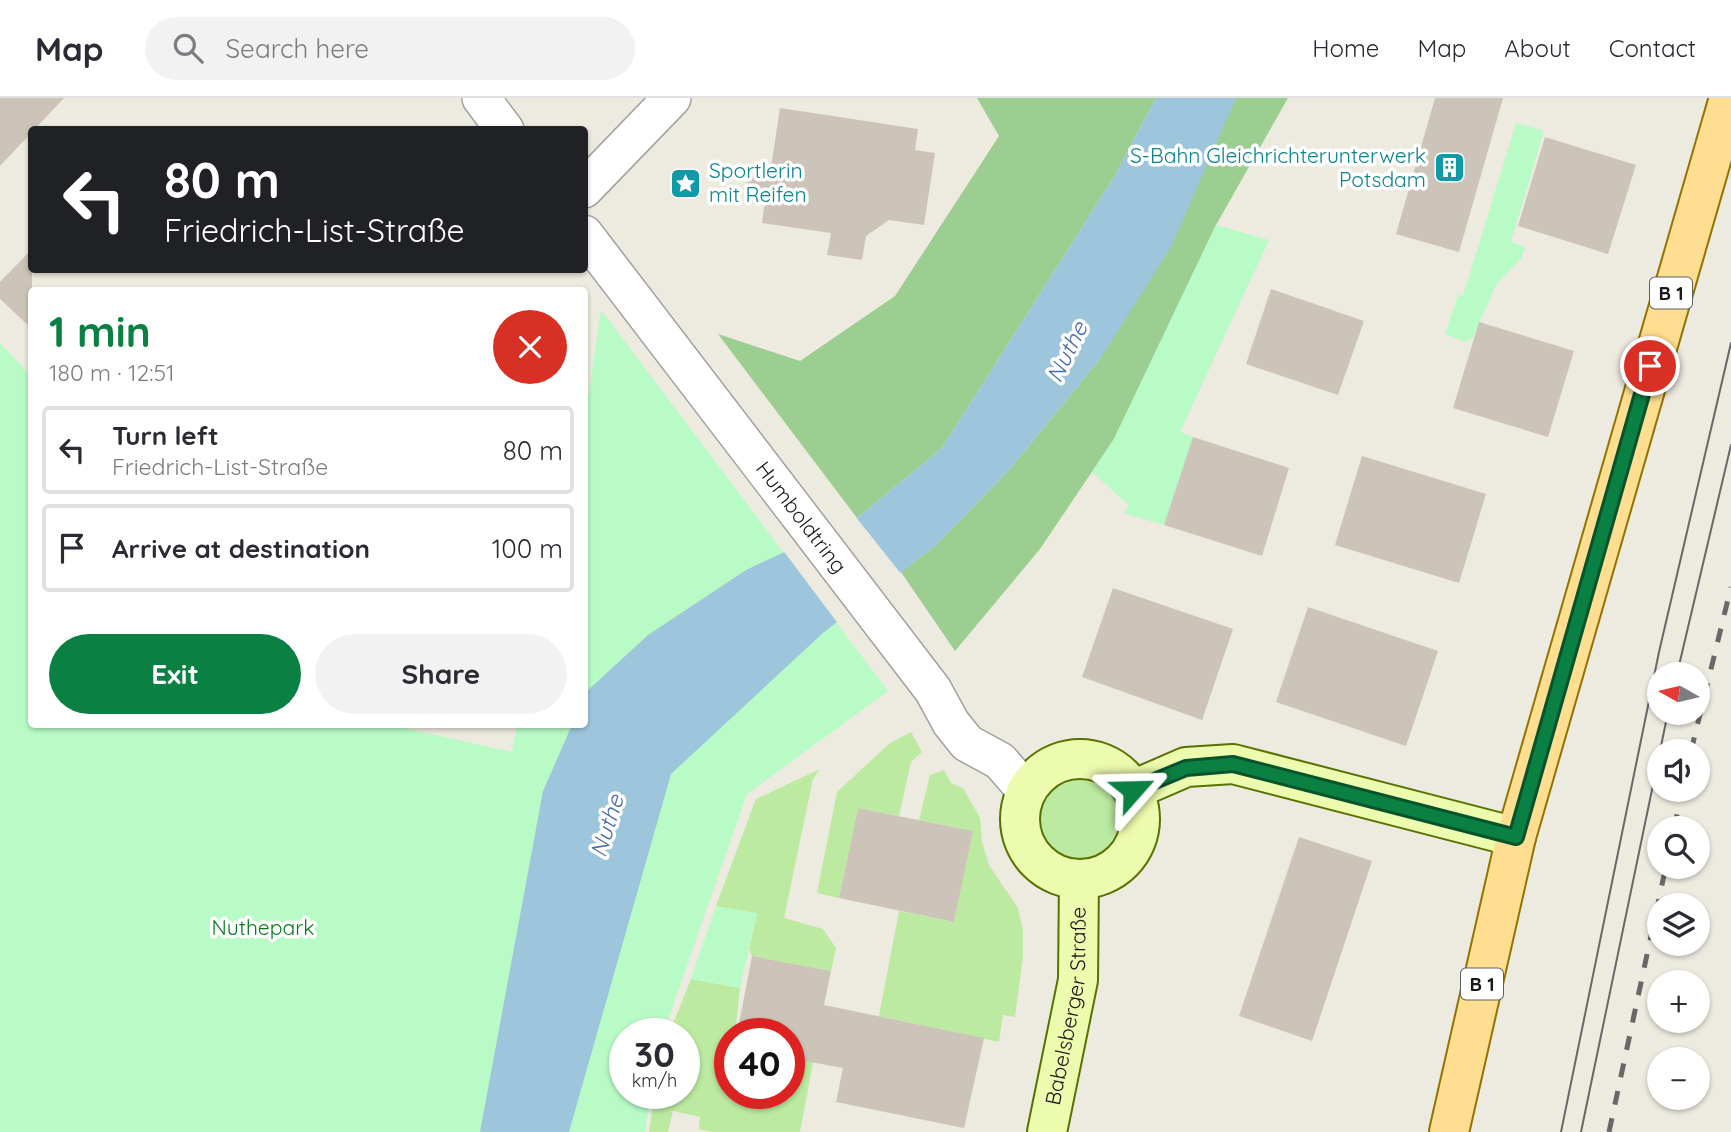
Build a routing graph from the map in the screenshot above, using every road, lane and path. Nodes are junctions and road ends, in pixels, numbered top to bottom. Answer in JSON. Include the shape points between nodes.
{"nodes":[{"id":1,"x":481,"y":98,"type":"edge"},
{"id":2,"x":672,"y":98,"type":"edge"},
{"id":3,"x":1729,"y":98,"type":"edge"},
{"id":4,"x":502,"y":126,"type":"edge"},
{"id":5,"x":588,"y":185,"type":"edge"},
{"id":6,"x":588,"y":239,"type":"edge"},
{"id":7,"x":1133,"y":790,"type":"junction"},
{"id":8,"x":1026,"y":791,"type":"junction"},
{"id":9,"x":1516,"y":837,"type":"junction"},
{"id":10,"x":1079,"y":880,"type":"junction"},
{"id":11,"x":1047,"y":1132,"type":"edge"},
{"id":12,"x":1449,"y":1132,"type":"edge"}],
"edges":[{"from":1,"to":4,"type":"street"},
{"from":2,"to":5,"type":"street"},
{"from":3,"to":9,"type":"main road","number":"B 1"},
{"from":6,"to":8,"type":"street","name":"Humboldtring","via":[[933,690],[951,723],[967,743],[1000,761]]},
{"from":7,"to":8,"type":"street","via":[[1107,764],[1089,758],[1052,764]]},
{"from":7,"to":9,"type":"street","via":[[1186,768],[1233,764]]},
{"from":7,"to":10,"type":"street","via":[[1140,821],[1131,850],[1118,866]]},
{"from":8,"to":10,"type":"street","via":[[1020,821],[1028,850],[1059,876]]},
{"from":9,"to":12,"type":"main road","number":"B 1"},
{"from":10,"to":11,"type":"street","name":"Babelsberger Straße","via":[[1079,979]]}]}
